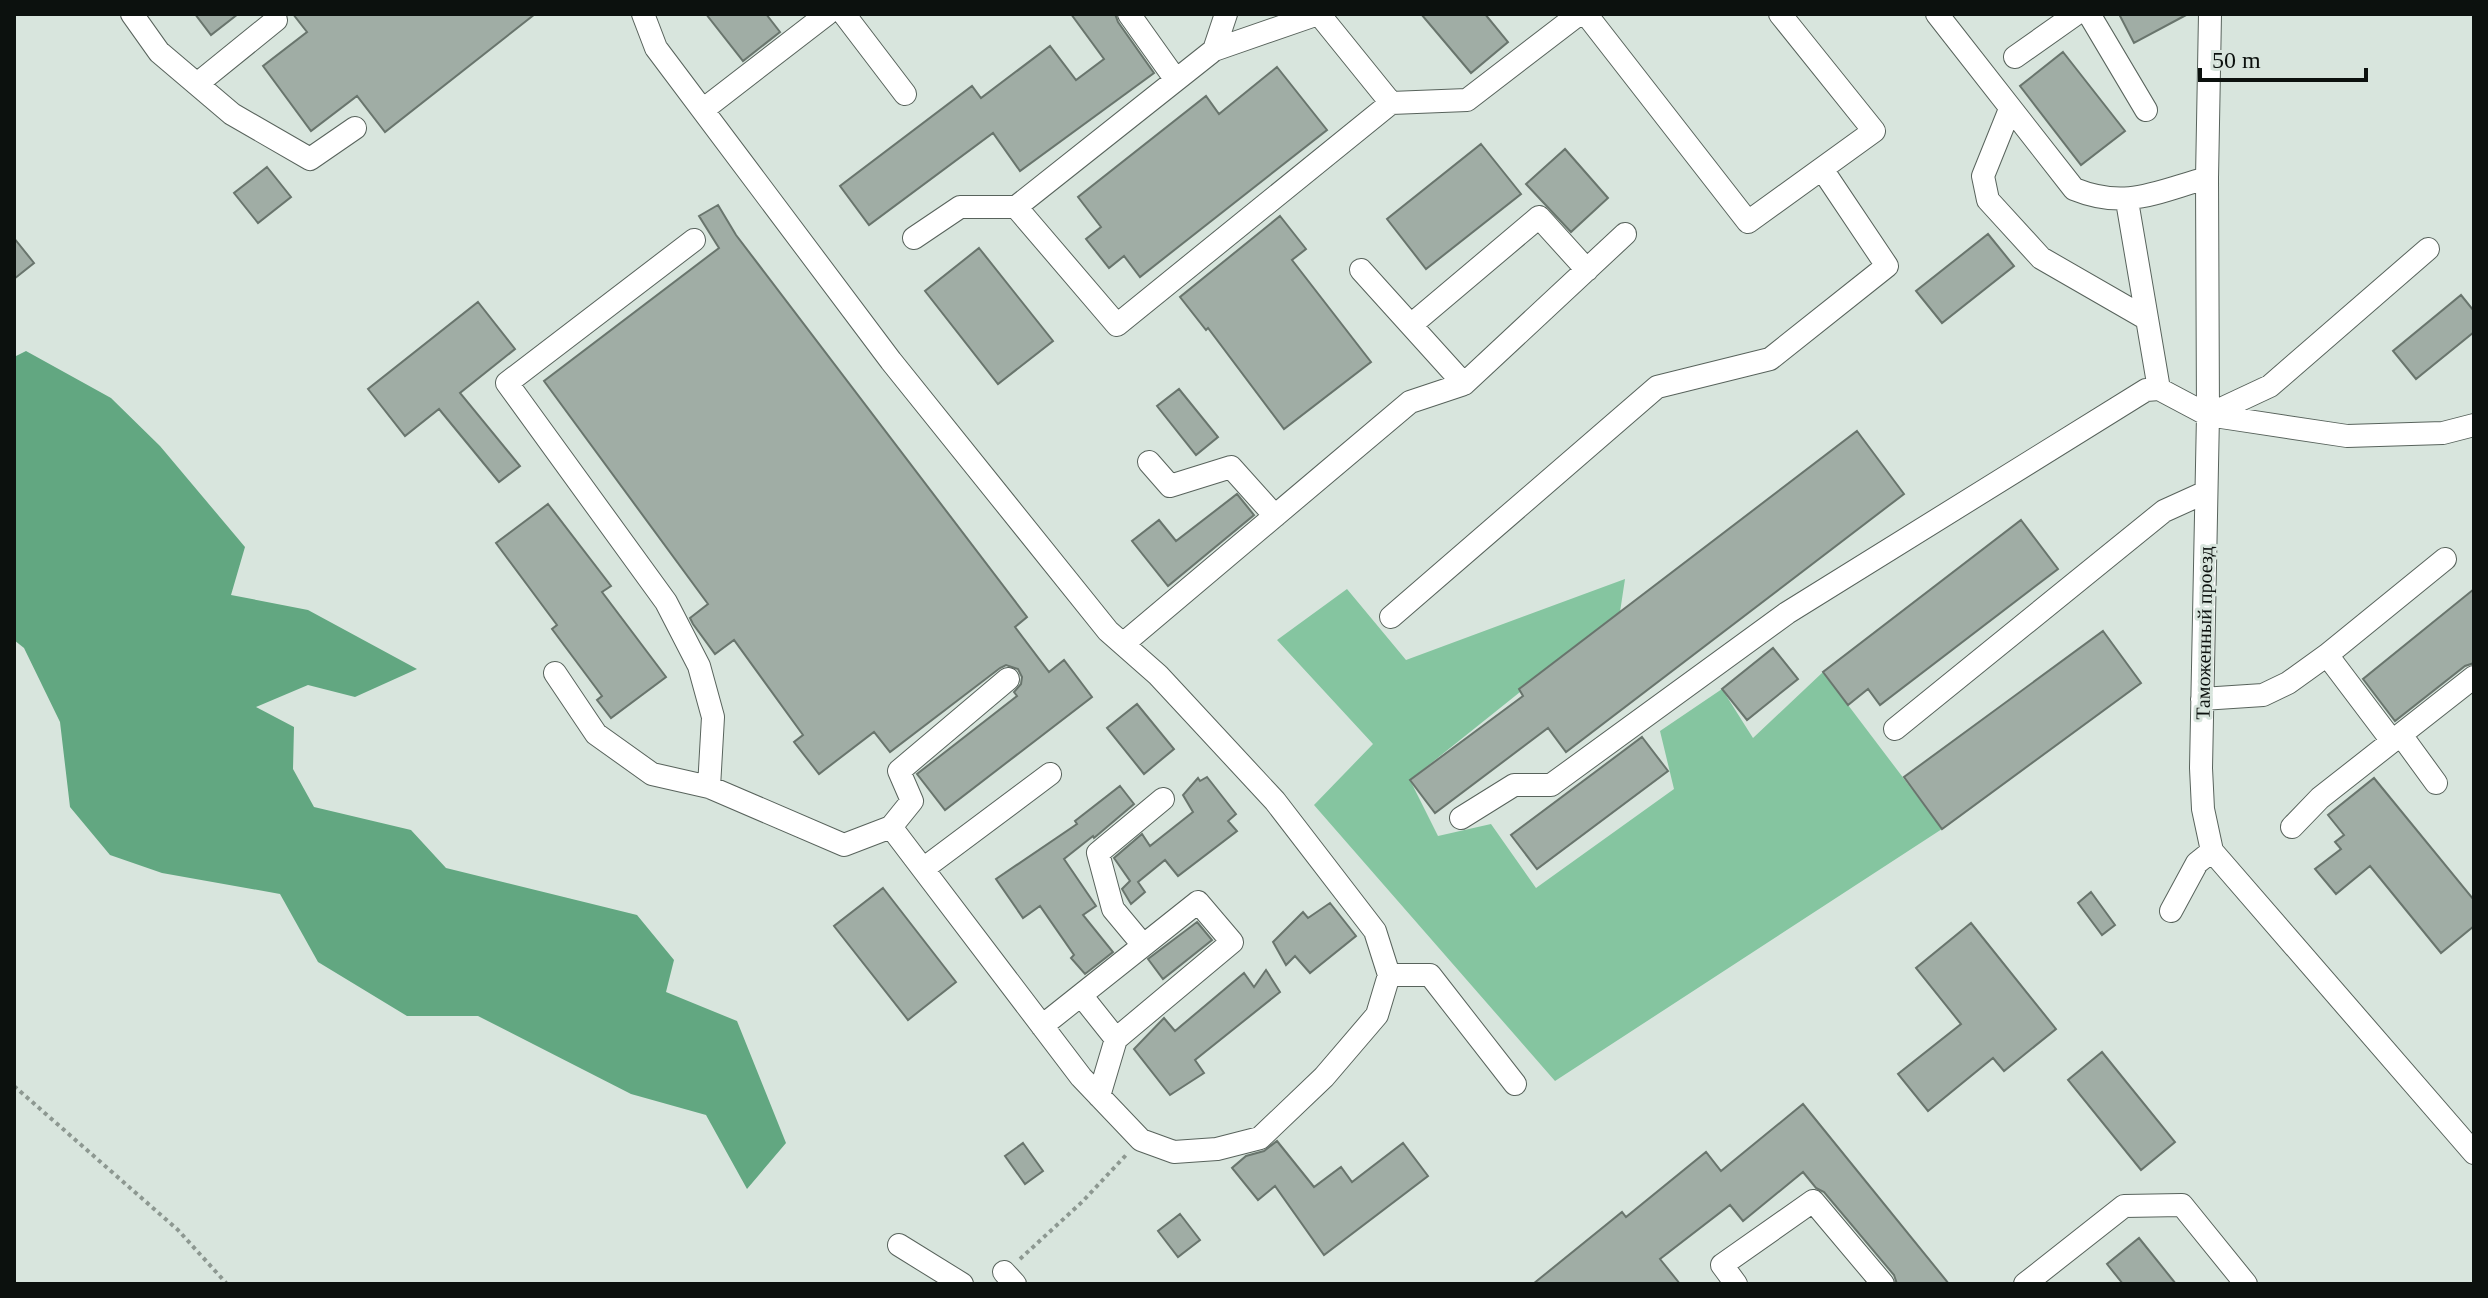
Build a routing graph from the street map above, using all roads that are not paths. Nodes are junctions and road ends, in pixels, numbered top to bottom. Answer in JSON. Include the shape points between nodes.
{"nodes":[{"id":1,"x":132,"y":14,"type":"edge"},
{"id":2,"x":643,"y":14,"type":"edge"},
{"id":3,"x":827,"y":14,"type":"edge"},
{"id":4,"x":844,"y":14,"type":"edge"},
{"id":5,"x":1129,"y":14,"type":"edge"},
{"id":6,"x":1226,"y":14,"type":"edge"},
{"id":7,"x":1319,"y":14,"type":"edge"},
{"id":8,"x":1579,"y":14,"type":"edge"},
{"id":9,"x":1586,"y":14,"type":"edge"},
{"id":10,"x":1780,"y":14,"type":"edge"},
{"id":11,"x":1937,"y":14,"type":"edge"},
{"id":12,"x":2076,"y":14,"type":"edge"},
{"id":13,"x":2089,"y":14,"type":"edge"},
{"id":14,"x":2210,"y":14,"type":"edge"},
{"id":15,"x":276,"y":20,"type":"dead end"},
{"id":16,"x":1214,"y":50,"type":"junction"},
{"id":17,"x":2015,"y":57,"type":"dead end"},
{"id":18,"x":1176,"y":80,"type":"junction"},
{"id":19,"x":197,"y":84,"type":"junction"},
{"id":20,"x":905,"y":94,"type":"dead end"},
{"id":21,"x":1391,"y":103,"type":"junction"},
{"id":22,"x":704,"y":109,"type":"junction"},
{"id":23,"x":2010,"y":109,"type":"junction"},
{"id":24,"x":2146,"y":110,"type":"dead end"},
{"id":25,"x":355,"y":128,"type":"dead end"},
{"id":26,"x":1822,"y":169,"type":"junction"},
{"id":27,"x":2207,"y":178,"type":"junction"},
{"id":28,"x":2127,"y":201,"type":"junction"},
{"id":29,"x":1016,"y":207,"type":"junction"},
{"id":30,"x":1625,"y":234,"type":"dead end"},
{"id":31,"x":914,"y":238,"type":"dead end"},
{"id":32,"x":694,"y":240,"type":"dead end"},
{"id":33,"x":2428,"y":249,"type":"dead end"},
{"id":34,"x":1361,"y":270,"type":"dead end"},
{"id":35,"x":1587,"y":270,"type":"junction"},
{"id":36,"x":2147,"y":319,"type":"junction"},
{"id":37,"x":1411,"y":325,"type":"junction"},
{"id":38,"x":1464,"y":384,"type":"junction"},
{"id":39,"x":2159,"y":389,"type":"junction"},
{"id":40,"x":2208,"y":415,"type":"junction"},
{"id":41,"x":2474,"y":425,"type":"edge"},
{"id":42,"x":1149,"y":462,"type":"dead end"},
{"id":43,"x":2206,"y":492,"type":"junction"},
{"id":44,"x":1275,"y":516,"type":"junction"},
{"id":45,"x":2445,"y":559,"type":"dead end"},
{"id":46,"x":1391,"y":617,"type":"dead end"},
{"id":47,"x":1123,"y":644,"type":"junction"},
{"id":48,"x":2327,"y":655,"type":"junction"},
{"id":49,"x":555,"y":673,"type":"dead end"},
{"id":50,"x":2474,"y":677,"type":"edge"},
{"id":51,"x":1008,"y":679,"type":"dead end"},
{"id":52,"x":2202,"y":699,"type":"junction"},
{"id":53,"x":1895,"y":729,"type":"dead end"},
{"id":54,"x":2396,"y":738,"type":"junction"},
{"id":55,"x":1050,"y":774,"type":"dead end"},
{"id":56,"x":2436,"y":783,"type":"dead end"},
{"id":57,"x":709,"y":787,"type":"junction"},
{"id":58,"x":1163,"y":799,"type":"dead end"},
{"id":59,"x":1461,"y":818,"type":"dead end"},
{"id":60,"x":891,"y":827,"type":"junction"},
{"id":61,"x":2292,"y":827,"type":"dead end"},
{"id":62,"x":2212,"y":851,"type":"junction"},
{"id":63,"x":923,"y":869,"type":"junction"},
{"id":64,"x":2171,"y":911,"type":"dead end"},
{"id":65,"x":1143,"y":945,"type":"junction"},
{"id":66,"x":1389,"y":975,"type":"junction"},
{"id":67,"x":1081,"y":995,"type":"junction"},
{"id":68,"x":1042,"y":1026,"type":"junction"},
{"id":69,"x":1116,"y":1039,"type":"junction"},
{"id":70,"x":1515,"y":1084,"type":"dead end"},
{"id":71,"x":1099,"y":1096,"type":"junction"},
{"id":72,"x":2474,"y":1153,"type":"edge"},
{"id":73,"x":899,"y":1245,"type":"dead end"},
{"id":74,"x":962,"y":1284,"type":"edge"},
{"id":75,"x":1736,"y":1284,"type":"edge"},
{"id":76,"x":1883,"y":1284,"type":"edge"},
{"id":77,"x":2025,"y":1284,"type":"edge"},
{"id":78,"x":2246,"y":1284,"type":"edge"}],
"edges":[{"from":1,"to":19,"type":"street","via":[[159,52]]},
{"from":2,"to":22,"type":"street","via":[[656,48]]},
{"from":3,"to":22,"type":"street"},
{"from":4,"to":20,"type":"street"},
{"from":5,"to":18,"type":"street"},
{"from":6,"to":16,"type":"street"},
{"from":7,"to":16,"type":"street"},
{"from":7,"to":21,"type":"street"},
{"from":8,"to":21,"type":"street","via":[[1467,100]]},
{"from":9,"to":26,"type":"street","via":[[1748,222]]},
{"from":10,"to":26,"type":"street","via":[[1874,131]]},
{"from":11,"to":23,"type":"street"},
{"from":12,"to":17,"type":"street"},
{"from":13,"to":24,"type":"street"},
{"from":14,"to":27,"type":"street","name":"Таможенный проезд"},
{"from":15,"to":19,"type":"street"},
{"from":16,"to":18,"type":"street"},
{"from":18,"to":29,"type":"street"},
{"from":19,"to":25,"type":"street","via":[[232,114],[310,159]]},
{"from":21,"to":29,"type":"street","via":[[1117,325]]},
{"from":22,"to":47,"type":"street","via":[[891,361]]},
{"from":23,"to":28,"type":"street","via":[[2074,189]]},
{"from":23,"to":36,"type":"street","via":[[1983,176],[1988,200],[2041,258]]},
{"from":26,"to":46,"type":"street","via":[[1887,266],[1770,359],[1657,387]]},
{"from":27,"to":28,"type":"street"},
{"from":27,"to":40,"type":"street","name":"Таможенный проезд"},
{"from":28,"to":36,"type":"street"},
{"from":29,"to":31,"type":"street","via":[[960,207]]},
{"from":30,"to":35,"type":"street"},
{"from":32,"to":57,"type":"street","via":[[507,383],[666,602],[699,666],[713,717]]},
{"from":33,"to":40,"type":"street","via":[[2270,386]]},
{"from":34,"to":37,"type":"street"},
{"from":35,"to":37,"type":"street","via":[[1539,217]]},
{"from":35,"to":38,"type":"street"},
{"from":36,"to":39,"type":"street"},
{"from":37,"to":38,"type":"street"},
{"from":38,"to":44,"type":"street","via":[[1410,402]]},
{"from":39,"to":40,"type":"street"},
{"from":39,"to":59,"type":"street","via":[[2146,390],[1787,613],[1551,785],[1514,785]]},
{"from":40,"to":41,"type":"street","via":[[2347,436],[2443,433]]},
{"from":40,"to":43,"type":"street","name":"Таможенный проезд"},
{"from":42,"to":44,"type":"street","via":[[1170,486],[1231,467]]},
{"from":43,"to":52,"type":"street","name":"Таможенный проезд"},
{"from":43,"to":53,"type":"street","via":[[2164,511]]},
{"from":44,"to":47,"type":"street"},
{"from":45,"to":48,"type":"street"},
{"from":47,"to":66,"type":"street","via":[[1275,801],[1375,931]]},
{"from":48,"to":52,"type":"street","via":[[2263,695]]},
{"from":48,"to":54,"type":"street"},
{"from":49,"to":57,"type":"street","via":[[596,734],[652,774]]},
{"from":50,"to":54,"type":"street"},
{"from":51,"to":60,"type":"street","via":[[899,771],[912,801]]},
{"from":52,"to":62,"type":"street","name":"Таможенный проезд","via":[[2203,809]]},
{"from":54,"to":56,"type":"street"},
{"from":54,"to":61,"type":"street"},
{"from":55,"to":63,"type":"street"},
{"from":57,"to":60,"type":"street","via":[[844,845]]},
{"from":58,"to":65,"type":"street","via":[[1098,853],[1113,909]]},
{"from":60,"to":63,"type":"street"},
{"from":62,"to":64,"type":"street","via":[[2197,863]]},
{"from":62,"to":72,"type":"street","name":"Таможенный проезд"},
{"from":63,"to":68,"type":"street"},
{"from":65,"to":67,"type":"street"},
{"from":65,"to":69,"type":"street","via":[[1198,902],[1232,942]]},
{"from":66,"to":70,"type":"street","via":[[1430,975]]},
{"from":66,"to":71,"type":"street","via":[[1377,1015],[1324,1077],[1260,1138],[1174,1152],[1141,1140]]},
{"from":67,"to":68,"type":"street"},
{"from":67,"to":69,"type":"street"},
{"from":68,"to":71,"type":"street"},
{"from":69,"to":71,"type":"street"},
{"from":73,"to":74,"type":"street"},
{"from":75,"to":76,"type":"street","via":[[1722,1265],[1813,1201]]},
{"from":77,"to":78,"type":"street","via":[[2124,1206],[2167,1205],[2182,1205]]}]}
